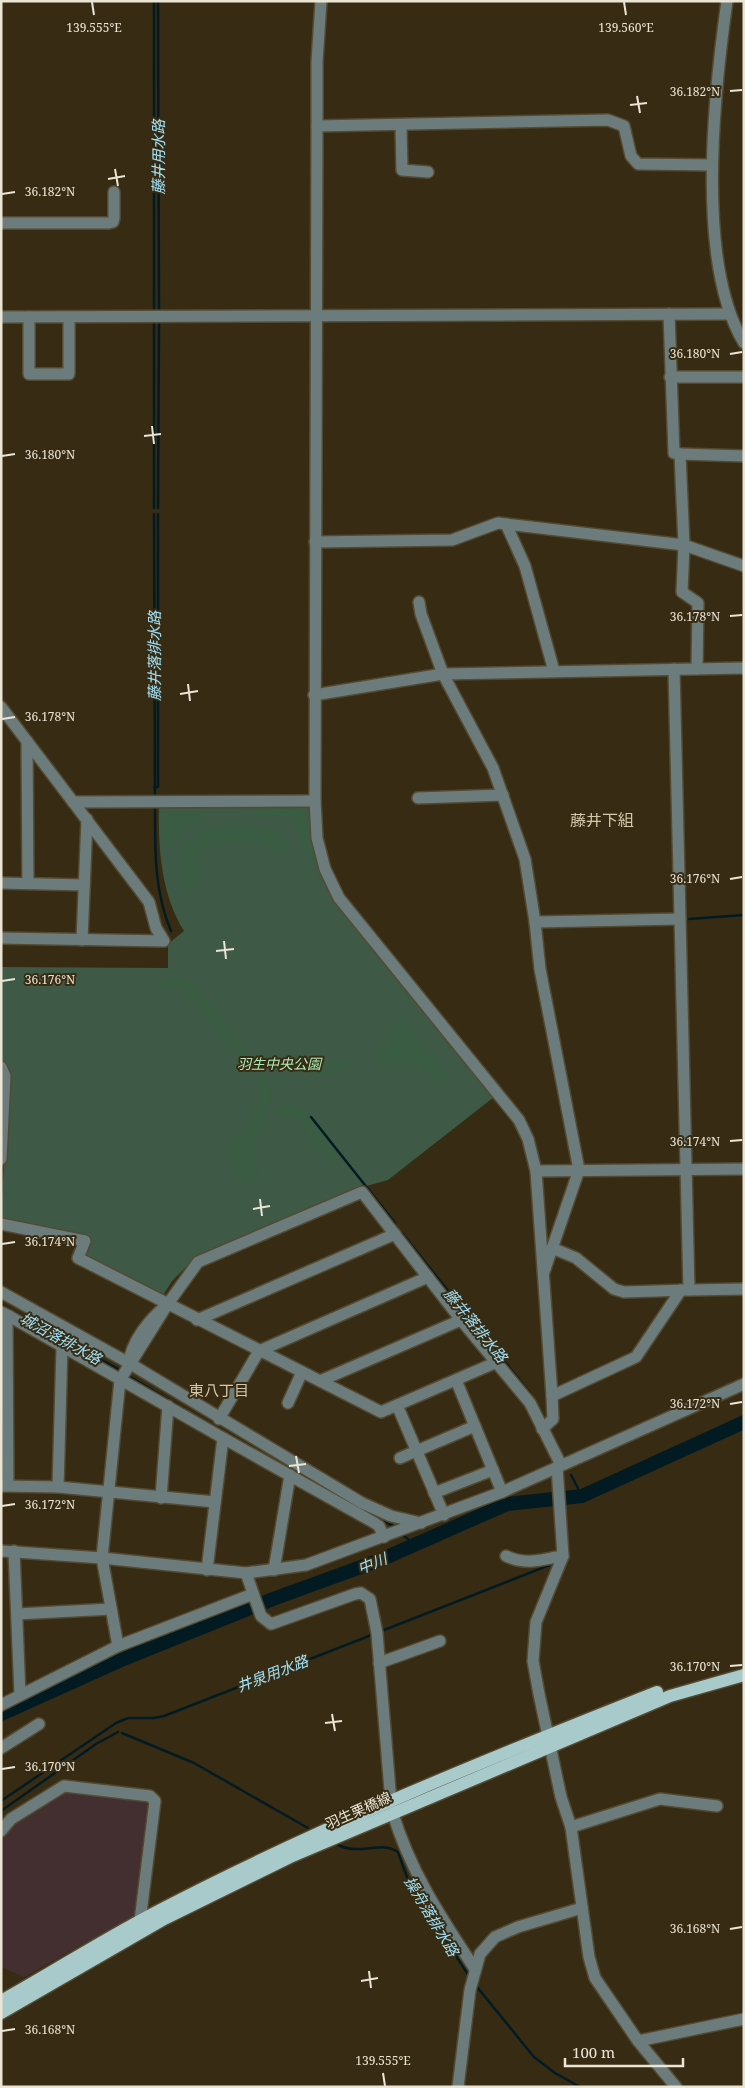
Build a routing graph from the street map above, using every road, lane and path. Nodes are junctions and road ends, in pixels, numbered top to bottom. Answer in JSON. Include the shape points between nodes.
{"nodes":[{"id":1,"x":321,"y":1,"type":"edge"},
{"id":2,"x":728,"y":1,"type":"edge"},
{"id":3,"x":401,"y":125,"type":"junction"},
{"id":4,"x":317,"y":126,"type":"junction"},
{"id":5,"x":712,"y":165,"type":"junction"},
{"id":6,"x":428,"y":172,"type":"dead end"},
{"id":7,"x":114,"y":192,"type":"dead end"},
{"id":8,"x":1,"y":223,"type":"edge"},
{"id":9,"x":669,"y":314,"type":"junction"},
{"id":10,"x":730,"y":314,"type":"junction"},
{"id":11,"x":1,"y":317,"type":"edge"},
{"id":12,"x":29,"y":317,"type":"junction"},
{"id":13,"x":315,"y":317,"type":"junction"},
{"id":14,"x":69,"y":318,"type":"junction"},
{"id":15,"x":739,"y":329,"type":"edge"},
{"id":16,"x":744,"y":343,"type":"edge"},
{"id":17,"x":744,"y":377,"type":"edge"},
{"id":18,"x":670,"y":378,"type":"junction"},
{"id":19,"x":680,"y":454,"type":"junction"},
{"id":20,"x":744,"y":456,"type":"edge"},
{"id":21,"x":506,"y":524,"type":"junction"},
{"id":22,"x":315,"y":542,"type":"junction"},
{"id":23,"x":684,"y":545,"type":"junction"},
{"id":24,"x":744,"y":566,"type":"edge"},
{"id":25,"x":419,"y":602,"type":"dead end"},
{"id":26,"x":744,"y":668,"type":"edge"},
{"id":27,"x":674,"y":669,"type":"junction"},
{"id":28,"x":697,"y":669,"type":"junction"},
{"id":29,"x":554,"y":671,"type":"junction"},
{"id":30,"x":444,"y":674,"type":"junction"},
{"id":31,"x":314,"y":695,"type":"junction"},
{"id":32,"x":1,"y":707,"type":"edge"},
{"id":33,"x":27,"y":741,"type":"junction"},
{"id":34,"x":503,"y":795,"type":"junction"},
{"id":35,"x":418,"y":798,"type":"dead end"},
{"id":36,"x":315,"y":801,"type":"junction"},
{"id":37,"x":74,"y":802,"type":"junction"},
{"id":38,"x":86,"y":819,"type":"junction"},
{"id":39,"x":1,"y":883,"type":"edge"},
{"id":40,"x":28,"y":883,"type":"junction"},
{"id":41,"x":84,"y":885,"type":"junction"},
{"id":42,"x":679,"y":919,"type":"junction"},
{"id":43,"x":535,"y":922,"type":"junction"},
{"id":44,"x":1,"y":938,"type":"edge"},
{"id":45,"x":82,"y":940,"type":"junction"},
{"id":46,"x":1,"y":1067,"type":"edge"},
{"id":47,"x":1,"y":1158,"type":"edge"},
{"id":48,"x":744,"y":1168,"type":"edge"},
{"id":49,"x":686,"y":1169,"type":"junction"},
{"id":50,"x":579,"y":1170,"type":"junction"},
{"id":51,"x":536,"y":1171,"type":"junction"},
{"id":52,"x":1,"y":1224,"type":"edge"},
{"id":53,"x":395,"y":1234,"type":"junction"},
{"id":54,"x":552,"y":1248,"type":"junction"},
{"id":55,"x":428,"y":1277,"type":"junction"},
{"id":56,"x":542,"y":1277,"type":"junction"},
{"id":57,"x":744,"y":1289,"type":"edge"},
{"id":58,"x":685,"y":1290,"type":"junction"},
{"id":59,"x":1,"y":1292,"type":"edge"},
{"id":60,"x":167,"y":1305,"type":"junction"},
{"id":61,"x":5,"y":1314,"type":"edge"},
{"id":62,"x":197,"y":1320,"type":"junction"},
{"id":63,"x":461,"y":1320,"type":"junction"},
{"id":64,"x":62,"y":1347,"type":"junction"},
{"id":65,"x":258,"y":1351,"type":"junction"},
{"id":66,"x":497,"y":1362,"type":"junction"},
{"id":67,"x":129,"y":1364,"type":"junction"},
{"id":68,"x":302,"y":1372,"type":"junction"},
{"id":69,"x":120,"y":1380,"type":"junction"},
{"id":70,"x":456,"y":1380,"type":"junction"},
{"id":71,"x":320,"y":1381,"type":"junction"},
{"id":72,"x":744,"y":1384,"type":"edge"},
{"id":73,"x":552,"y":1396,"type":"junction"},
{"id":74,"x":288,"y":1403,"type":"dead end"},
{"id":75,"x":5,"y":1405,"type":"edge"},
{"id":76,"x":397,"y":1405,"type":"junction"},
{"id":77,"x":168,"y":1406,"type":"junction"},
{"id":78,"x":224,"y":1422,"type":"junction"},
{"id":79,"x":475,"y":1426,"type":"junction"},
{"id":80,"x":542,"y":1428,"type":"junction"},
{"id":81,"x":222,"y":1437,"type":"junction"},
{"id":82,"x":416,"y":1451,"type":"junction"},
{"id":83,"x":400,"y":1458,"type":"dead end"},
{"id":84,"x":559,"y":1466,"type":"junction"},
{"id":85,"x":493,"y":1470,"type":"junction"},
{"id":86,"x":290,"y":1476,"type":"junction"},
{"id":87,"x":5,"y":1485,"type":"edge"},
{"id":88,"x":58,"y":1487,"type":"junction"},
{"id":89,"x":502,"y":1492,"type":"junction"},
{"id":90,"x":108,"y":1493,"type":"junction"},
{"id":91,"x":434,"y":1493,"type":"junction"},
{"id":92,"x":161,"y":1498,"type":"junction"},
{"id":93,"x":215,"y":1502,"type":"junction"},
{"id":94,"x":444,"y":1515,"type":"junction"},
{"id":95,"x":422,"y":1523,"type":"junction"},
{"id":96,"x":384,"y":1537,"type":"junction"},
{"id":97,"x":14,"y":1551,"type":"junction"},
{"id":98,"x":1,"y":1552,"type":"edge"},
{"id":99,"x":506,"y":1556,"type":"dead end"},
{"id":100,"x":563,"y":1556,"type":"junction"},
{"id":101,"x":102,"y":1558,"type":"junction"},
{"id":102,"x":207,"y":1570,"type":"junction"},
{"id":103,"x":274,"y":1570,"type":"junction"},
{"id":104,"x":246,"y":1573,"type":"junction"},
{"id":105,"x":254,"y":1597,"type":"junction"},
{"id":106,"x":111,"y":1609,"type":"junction"},
{"id":107,"x":17,"y":1614,"type":"junction"},
{"id":108,"x":440,"y":1641,"type":"dead end"},
{"id":109,"x":118,"y":1646,"type":"junction"},
{"id":110,"x":379,"y":1663,"type":"junction"},
{"id":111,"x":744,"y":1667,"type":"edge"},
{"id":112,"x":744,"y":1675,"type":"edge"},
{"id":113,"x":20,"y":1695,"type":"junction"},
{"id":114,"x":1,"y":1706,"type":"edge"},
{"id":115,"x":40,"y":1724,"type":"dead end"},
{"id":116,"x":549,"y":1741,"type":"junction"},
{"id":117,"x":1,"y":1748,"type":"edge"},
{"id":118,"x":716,"y":1806,"type":"dead end"},
{"id":119,"x":392,"y":1807,"type":"junction"},
{"id":120,"x":571,"y":1827,"type":"junction"},
{"id":121,"x":1,"y":1831,"type":"edge"},
{"id":122,"x":582,"y":1908,"type":"junction"},
{"id":123,"x":140,"y":1921,"type":"junction"},
{"id":124,"x":475,"y":1969,"type":"junction"},
{"id":125,"x":2,"y":2007,"type":"edge"},
{"id":126,"x":744,"y":2019,"type":"edge"},
{"id":127,"x":638,"y":2040,"type":"junction"},
{"id":128,"x":458,"y":2087,"type":"edge"},
{"id":129,"x":676,"y":2087,"type":"edge"}],
"edges":[{"from":1,"to":4,"type":"street"},
{"from":2,"to":5,"type":"street"},
{"from":3,"to":4,"type":"street"},
{"from":3,"to":5,"type":"street","via":[[608,120],[624,126],[631,156],[638,164]]},
{"from":3,"to":6,"type":"street","via":[[402,170]]},
{"from":4,"to":13,"type":"street"},
{"from":5,"to":10,"type":"street","via":[[716,250]]},
{"from":7,"to":8,"type":"street","via":[[113,222]]},
{"from":9,"to":10,"type":"street"},
{"from":9,"to":13,"type":"street"},
{"from":9,"to":18,"type":"street"},
{"from":10,"to":15,"type":"street"},
{"from":11,"to":12,"type":"street"},
{"from":12,"to":14,"type":"street"},
{"from":12,"to":14,"type":"street","via":[[29,374],[68,374]]},
{"from":13,"to":14,"type":"street"},
{"from":13,"to":22,"type":"street"},
{"from":15,"to":16,"type":"street"},
{"from":17,"to":18,"type":"street"},
{"from":18,"to":19,"type":"street","via":[[674,453]]},
{"from":19,"to":20,"type":"street"},
{"from":19,"to":23,"type":"street"},
{"from":21,"to":22,"type":"street","via":[[498,523],[452,540]]},
{"from":21,"to":23,"type":"street"},
{"from":21,"to":29,"type":"street","via":[[525,566]]},
{"from":22,"to":31,"type":"street"},
{"from":23,"to":24,"type":"street"},
{"from":23,"to":28,"type":"street","via":[[682,592],[698,604]]},
{"from":25,"to":30,"type":"street"},
{"from":26,"to":28,"type":"street"},
{"from":27,"to":28,"type":"street"},
{"from":27,"to":29,"type":"street"},
{"from":27,"to":42,"type":"street"},
{"from":29,"to":30,"type":"street"},
{"from":30,"to":31,"type":"street"},
{"from":30,"to":34,"type":"street","via":[[493,768]]},
{"from":31,"to":36,"type":"street"},
{"from":32,"to":33,"type":"street"},
{"from":33,"to":37,"type":"street"},
{"from":33,"to":40,"type":"street"},
{"from":34,"to":35,"type":"street"},
{"from":34,"to":43,"type":"street","via":[[525,859]]},
{"from":36,"to":37,"type":"street"},
{"from":36,"to":51,"type":"street","via":[[317,838],[325,870],[340,898],[519,1120],[528,1139]]},
{"from":37,"to":38,"type":"street"},
{"from":38,"to":41,"type":"street"},
{"from":38,"to":45,"type":"street","via":[[150,902],[156,928],[164,941]]},
{"from":39,"to":40,"type":"street"},
{"from":40,"to":41,"type":"street"},
{"from":41,"to":45,"type":"street"},
{"from":42,"to":43,"type":"street"},
{"from":42,"to":49,"type":"street"},
{"from":43,"to":50,"type":"street","via":[[540,969]]},
{"from":44,"to":45,"type":"street"},
{"from":46,"to":47,"type":"street","via":[[5,1076]]},
{"from":48,"to":49,"type":"street"},
{"from":49,"to":50,"type":"street"},
{"from":49,"to":58,"type":"street"},
{"from":50,"to":51,"type":"street"},
{"from":50,"to":54,"type":"street"},
{"from":51,"to":56,"type":"street"},
{"from":52,"to":60,"type":"street","via":[[85,1241],[78,1258]]},
{"from":53,"to":55,"type":"street"},
{"from":53,"to":60,"type":"street","via":[[362,1192],[198,1262]]},
{"from":53,"to":62,"type":"street"},
{"from":54,"to":56,"type":"street"},
{"from":54,"to":58,"type":"street","via":[[576,1258],[614,1289],[624,1292]]},
{"from":55,"to":63,"type":"street"},
{"from":55,"to":65,"type":"street"},
{"from":56,"to":73,"type":"street"},
{"from":57,"to":58,"type":"street"},
{"from":58,"to":73,"type":"street","via":[[636,1357]]},
{"from":59,"to":67,"type":"street"},
{"from":60,"to":62,"type":"street"},
{"from":60,"to":67,"type":"street","via":[[156,1313],[130,1352]]},
{"from":61,"to":64,"type":"street"},
{"from":61,"to":75,"type":"street"},
{"from":62,"to":65,"type":"street"},
{"from":63,"to":66,"type":"street"},
{"from":63,"to":71,"type":"street"},
{"from":64,"to":69,"type":"street"},
{"from":64,"to":88,"type":"street"},
{"from":65,"to":68,"type":"street"},
{"from":65,"to":78,"type":"street"},
{"from":66,"to":70,"type":"street"},
{"from":66,"to":80,"type":"street","via":[[530,1403]]},
{"from":67,"to":69,"type":"street"},
{"from":67,"to":78,"type":"street"},
{"from":68,"to":71,"type":"street"},
{"from":68,"to":74,"type":"street"},
{"from":69,"to":77,"type":"street"},
{"from":69,"to":90,"type":"street"},
{"from":70,"to":76,"type":"street"},
{"from":70,"to":79,"type":"street"},
{"from":71,"to":76,"type":"street","via":[[381,1412]]},
{"from":72,"to":84,"type":"street"},
{"from":73,"to":80,"type":"street","via":[[553,1419]]},
{"from":75,"to":87,"type":"street"},
{"from":76,"to":82,"type":"street"},
{"from":77,"to":81,"type":"street"},
{"from":77,"to":92,"type":"street"},
{"from":78,"to":81,"type":"street"},
{"from":78,"to":95,"type":"street","via":[[362,1502],[391,1516]]},
{"from":79,"to":82,"type":"street"},
{"from":79,"to":85,"type":"street"},
{"from":80,"to":84,"type":"street"},
{"from":81,"to":86,"type":"street"},
{"from":81,"to":93,"type":"street"},
{"from":82,"to":83,"type":"street"},
{"from":82,"to":91,"type":"street"},
{"from":84,"to":89,"type":"street"},
{"from":84,"to":100,"type":"street"},
{"from":85,"to":89,"type":"street"},
{"from":85,"to":91,"type":"street"},
{"from":86,"to":96,"type":"street","via":[[373,1522]]},
{"from":86,"to":103,"type":"street"},
{"from":87,"to":88,"type":"street"},
{"from":88,"to":90,"type":"street"},
{"from":89,"to":94,"type":"street"},
{"from":90,"to":92,"type":"street"},
{"from":90,"to":101,"type":"street"},
{"from":91,"to":94,"type":"street"},
{"from":92,"to":93,"type":"street"},
{"from":93,"to":102,"type":"street"},
{"from":94,"to":95,"type":"street"},
{"from":95,"to":96,"type":"street"},
{"from":96,"to":103,"type":"street","via":[[306,1565]]},
{"from":97,"to":98,"type":"street"},
{"from":97,"to":101,"type":"street"},
{"from":97,"to":107,"type":"street"},
{"from":99,"to":100,"type":"street","via":[[518,1562]]},
{"from":100,"to":116,"type":"street","via":[[536,1622],[533,1661]]},
{"from":101,"to":102,"type":"street"},
{"from":101,"to":106,"type":"street"},
{"from":102,"to":104,"type":"street"},
{"from":103,"to":104,"type":"street"},
{"from":104,"to":105,"type":"street"},
{"from":105,"to":109,"type":"street"},
{"from":105,"to":110,"type":"street","via":[[261,1616],[266,1622],[275,1624],[355,1594],[367,1595],[373,1604]]},
{"from":106,"to":107,"type":"street"},
{"from":106,"to":109,"type":"street"},
{"from":107,"to":113,"type":"street"},
{"from":108,"to":110,"type":"street"},
{"from":109,"to":113,"type":"street"},
{"from":110,"to":119,"type":"street"},
{"from":111,"to":116,"type":"main road","name":"羽生栗橋線","via":[[670,1687]]},
{"from":112,"to":116,"type":"main road","name":"羽生栗橋線","via":[[670,1696]]},
{"from":113,"to":114,"type":"street"},
{"from":115,"to":117,"type":"street"},
{"from":116,"to":119,"type":"main road","name":"羽生栗橋線"},
{"from":116,"to":120,"type":"street","via":[[561,1798]]},
{"from":118,"to":120,"type":"street","via":[[660,1799]]},
{"from":119,"to":123,"type":"main road","name":"羽生栗橋線","via":[[320,1832]]},
{"from":119,"to":124,"type":"street","via":[[403,1846],[426,1893]]},
{"from":119,"to":125,"type":"main road","name":"羽生栗橋線","via":[[164,1919]]},
{"from":120,"to":122,"type":"street"},
{"from":121,"to":123,"type":"street","via":[[10,1819],[64,1786],[150,1796],[155,1801]]},
{"from":122,"to":124,"type":"street","via":[[495,1937],[480,1954]]},
{"from":122,"to":127,"type":"street","via":[[595,1978]]},
{"from":123,"to":125,"type":"main road","name":"羽生栗橋線"},
{"from":124,"to":128,"type":"street"},
{"from":126,"to":127,"type":"street"},
{"from":127,"to":129,"type":"street"}]}
